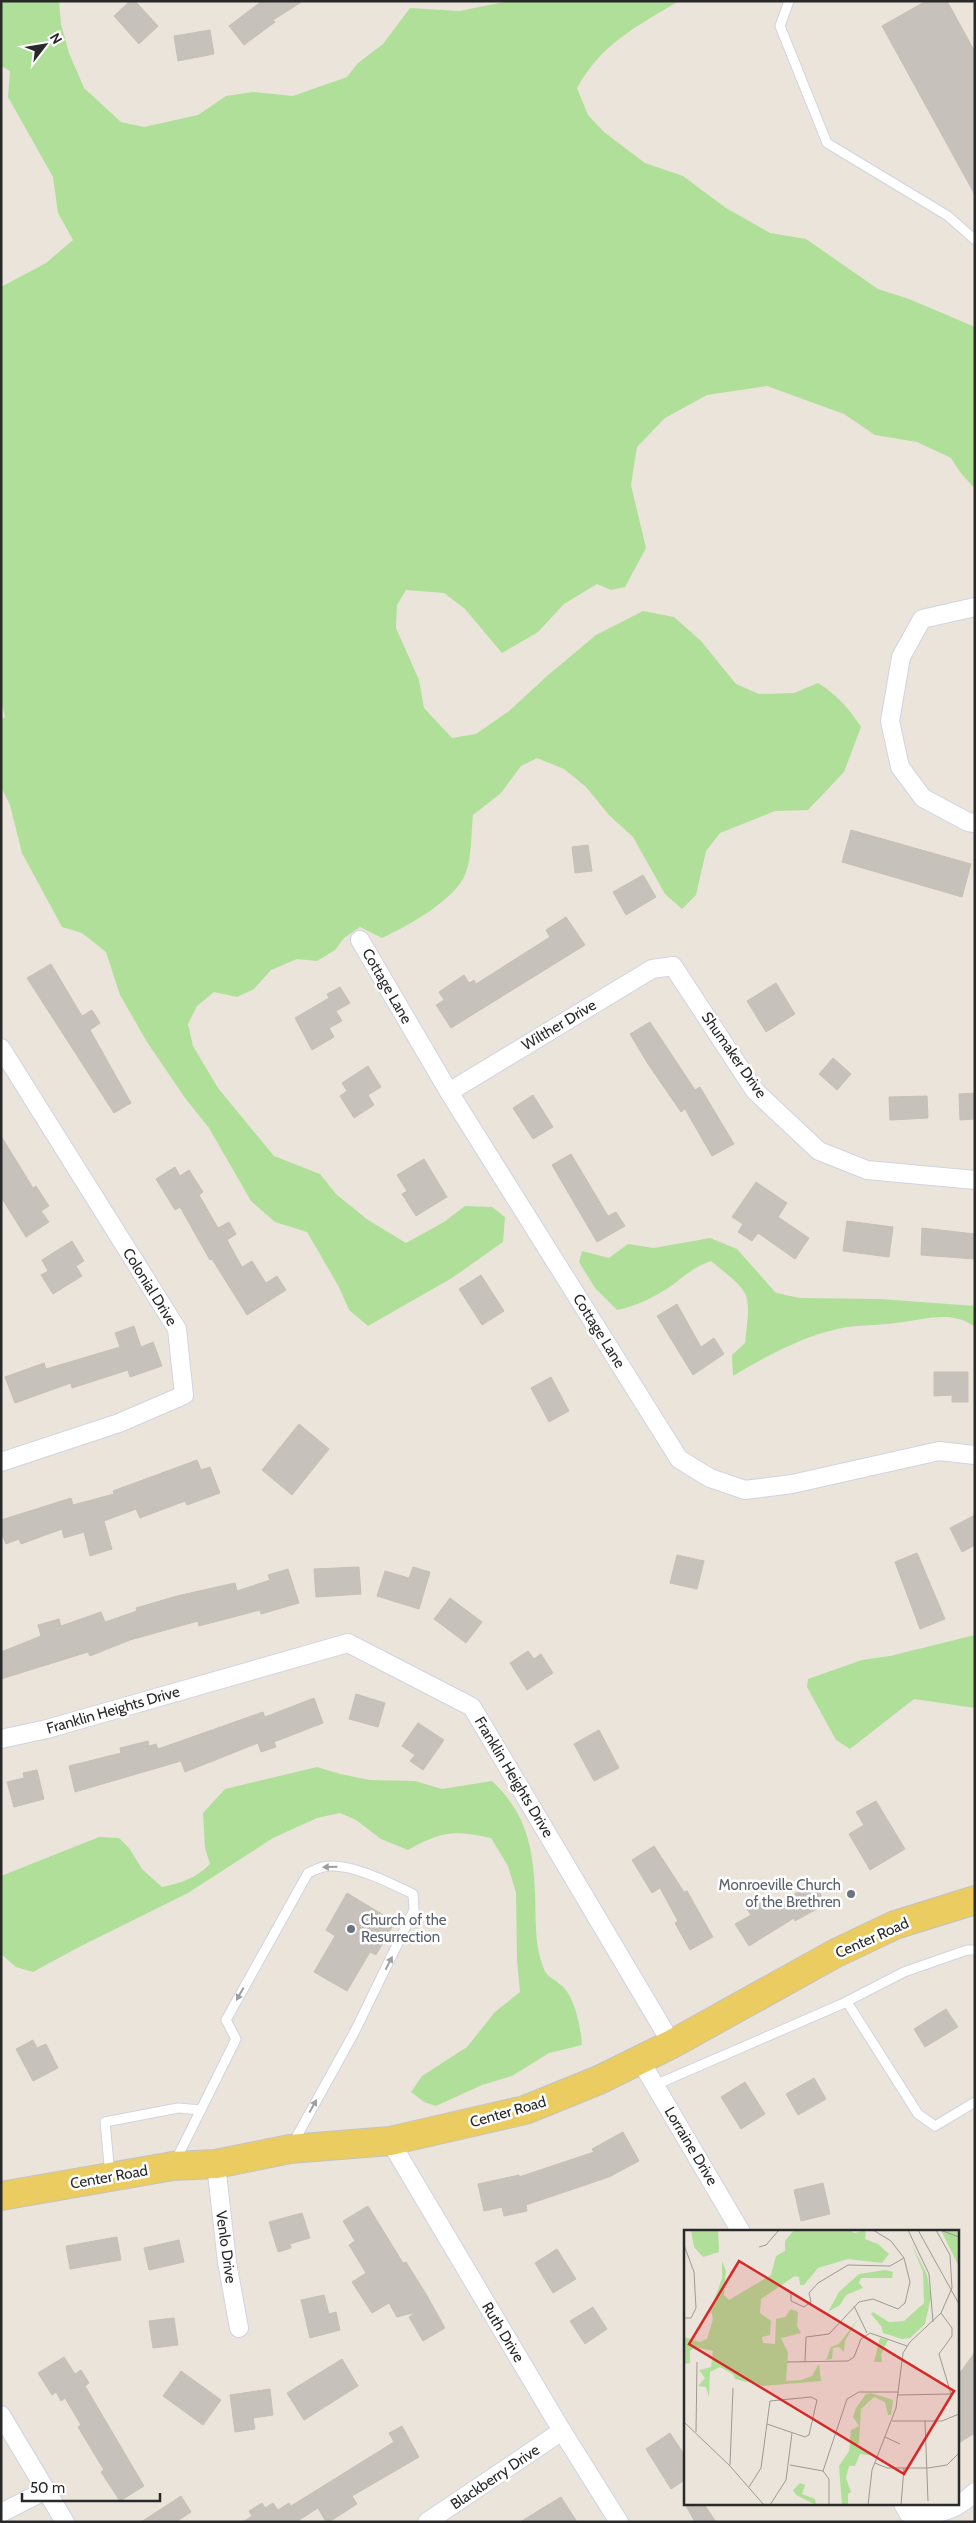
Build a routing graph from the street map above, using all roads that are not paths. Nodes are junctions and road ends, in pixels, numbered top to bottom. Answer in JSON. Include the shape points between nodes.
{"nodes":[{"id":1,"x":789,"y":1,"type":"edge"},
{"id":2,"x":975,"y":240,"type":"edge"},
{"id":3,"x":975,"y":607,"type":"edge"},
{"id":4,"x":975,"y":823,"type":"edge"},
{"id":5,"x":360,"y":940,"type":"dead end"},
{"id":6,"x":673,"y":966,"type":"joint"},
{"id":7,"x":1,"y":1048,"type":"edge"},
{"id":8,"x":449,"y":1092,"type":"junction"},
{"id":9,"x":975,"y":1180,"type":"edge"},
{"id":10,"x":975,"y":1455,"type":"edge"},
{"id":11,"x":1,"y":1462,"type":"edge"},
{"id":12,"x":1,"y":1739,"type":"edge"},
{"id":13,"x":975,"y":1900,"type":"edge"},
{"id":14,"x":975,"y":1950,"type":"edge"},
{"id":15,"x":847,"y":2002,"type":"junction"},
{"id":16,"x":672,"y":2044,"type":"junction"},
{"id":17,"x":640,"y":2060,"type":"junction"},
{"id":18,"x":655,"y":2085,"type":"junction"},
{"id":19,"x":975,"y":2102,"type":"edge"},
{"id":20,"x":201,"y":2110,"type":"junction"},
{"id":21,"x":390,"y":2141,"type":"junction"},
{"id":22,"x":290,"y":2149,"type":"junction"},
{"id":23,"x":216,"y":2164,"type":"junction"},
{"id":24,"x":173,"y":2166,"type":"junction"},
{"id":25,"x":110,"y":2177,"type":"junction"},
{"id":26,"x":1,"y":2196,"type":"edge"},
{"id":27,"x":741,"y":2230,"type":"edge"},
{"id":28,"x":239,"y":2328,"type":"dead end"},
{"id":29,"x":1,"y":2415,"type":"edge"},
{"id":30,"x":562,"y":2432,"type":"junction"},
{"id":31,"x":46,"y":2490,"type":"junction"},
{"id":32,"x":975,"y":2492,"type":"edge"},
{"id":33,"x":958,"y":2505,"type":"edge"},
{"id":34,"x":957,"y":2506,"type":"edge"},
{"id":35,"x":905,"y":2509,"type":"edge"},
{"id":36,"x":1,"y":2513,"type":"edge"},
{"id":37,"x":65,"y":2522,"type":"edge"},
{"id":38,"x":427,"y":2522,"type":"edge"},
{"id":39,"x":619,"y":2522,"type":"edge"}],
"edges":[{"from":1,"to":2,"type":"lane","via":[[780,26],[828,143],[948,216]]},
{"from":3,"to":4,"type":"street","via":[[922,619],[901,657],[890,721],[900,768],[923,798]]},
{"from":5,"to":8,"type":"street","name":"Cottage Lane"},
{"from":6,"to":8,"type":"street","name":"Wilther Drive","via":[[652,970]]},
{"from":6,"to":9,"type":"street","name":"Shumaker Drive","via":[[755,1091],[819,1151],[867,1170]]},
{"from":7,"to":11,"type":"street","name":"Colonial Drive","via":[[177,1328],[184,1395],[119,1423]]},
{"from":8,"to":10,"type":"street","name":"Cottage Lane","via":[[679,1459],[710,1478],[745,1490],[792,1484],[939,1451]]},
{"from":12,"to":16,"type":"street","name":"Franklin Heights Drive","via":[[47,1729],[348,1643],[472,1708]]},
{"from":13,"to":16,"type":"main road","name":"Center Road","via":[[894,1925],[836,1953]]},
{"from":14,"to":15,"type":"lane","via":[[904,1972]]},
{"from":15,"to":18,"type":"lane"},
{"from":15,"to":19,"type":"lane","via":[[918,2114],[935,2126]]},
{"from":16,"to":17,"type":"main road","name":"Center Road"},
{"from":17,"to":18,"type":"street","name":"Lorraine Drive"},
{"from":17,"to":21,"type":"main road","name":"Center Road","via":[[525,2110]]},
{"from":18,"to":27,"type":"street","name":"Lorraine Drive"},
{"from":22,"to":20,"type":"lane","one_way":true,"via":[[355,2031],[414,1910],[413,1894],[384,1880],[343,1867],[323,1866],[308,1873],[226,2020],[236,2039]]},
{"from":20,"to":24,"type":"lane"},
{"from":20,"to":25,"type":"lane","via":[[178,2108],[105,2122]]},
{"from":21,"to":22,"type":"main road","name":"Center Road"},
{"from":21,"to":30,"type":"street","name":"Ruth Drive"},
{"from":22,"to":23,"type":"main road","name":"Center Road"},
{"from":23,"to":24,"type":"main road","name":"Center Road"},
{"from":23,"to":28,"type":"street","name":"Venlo Drive","via":[[227,2262]]},
{"from":24,"to":25,"type":"main road","name":"Center Road"},
{"from":25,"to":26,"type":"main road","name":"Center Road"},
{"from":29,"to":31,"type":"street"},
{"from":30,"to":38,"type":"street","name":"Blackberry Drive"},
{"from":30,"to":39,"type":"street","name":"Ruth Drive"},
{"from":31,"to":36,"type":"street"},
{"from":31,"to":37,"type":"street"},
{"from":32,"to":33,"type":"street"},
{"from":34,"to":35,"type":"street","via":[[935,2515]]}]}
